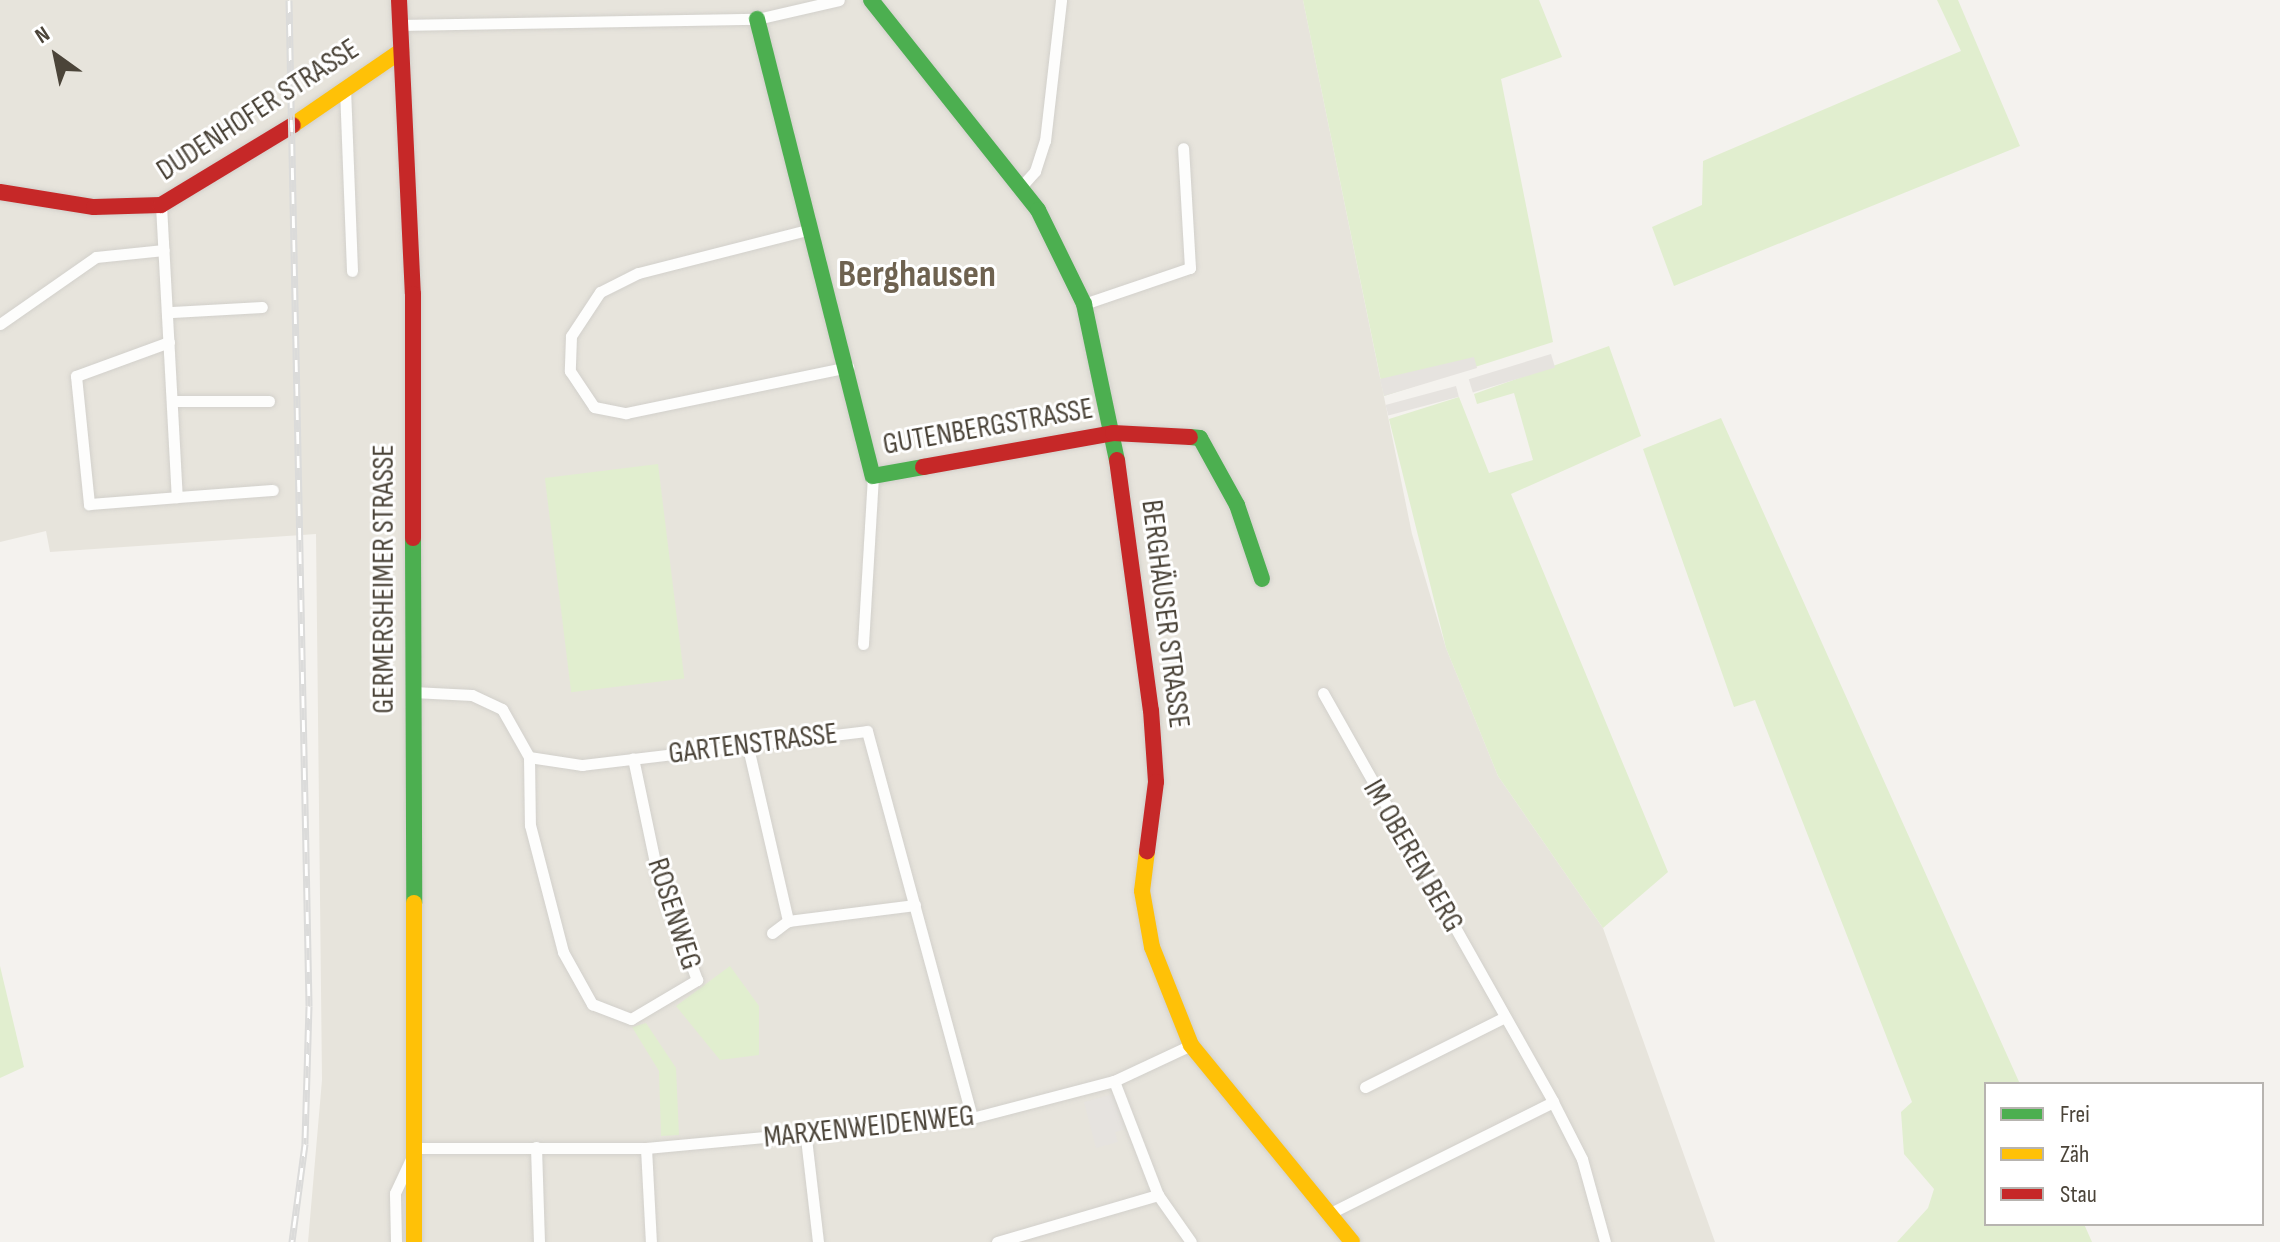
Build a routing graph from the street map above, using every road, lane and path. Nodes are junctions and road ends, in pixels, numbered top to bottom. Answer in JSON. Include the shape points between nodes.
{"nodes":[{"id":1,"x":399,"y":0,"type":"edge"},
{"id":2,"x":839,"y":0,"type":"edge"},
{"id":3,"x":871,"y":0,"type":"edge"},
{"id":4,"x":1061,"y":0,"type":"edge"},
{"id":5,"x":757,"y":19,"type":"junction"},
{"id":6,"x":399,"y":25,"type":"junction"},
{"id":7,"x":401,"y":51,"type":"junction"},
{"id":8,"x":345,"y":88,"type":"junction"},
{"id":9,"x":1183,"y":148,"type":"dead end"},
{"id":10,"x":1019,"y":189,"type":"junction"},
{"id":11,"x":0,"y":192,"type":"edge"},
{"id":12,"x":161,"y":205,"type":"junction"},
{"id":13,"x":807,"y":230,"type":"junction"},
{"id":14,"x":164,"y":250,"type":"junction"},
{"id":15,"x":352,"y":271,"type":"dead end"},
{"id":16,"x":1084,"y":304,"type":"junction"},
{"id":17,"x":262,"y":307,"type":"dead end"},
{"id":18,"x":172,"y":312,"type":"junction"},
{"id":19,"x":0,"y":324,"type":"edge"},
{"id":20,"x":169,"y":342,"type":"junction"},
{"id":21,"x":848,"y":367,"type":"junction"},
{"id":22,"x":175,"y":401,"type":"junction"},
{"id":23,"x":269,"y":401,"type":"dead end"},
{"id":24,"x":1113,"y":433,"type":"junction"},
{"id":25,"x":873,"y":476,"type":"junction"},
{"id":26,"x":273,"y":490,"type":"dead end"},
{"id":27,"x":177,"y":497,"type":"junction"},
{"id":28,"x":1262,"y":579,"type":"dead end"},
{"id":29,"x":863,"y":644,"type":"dead end"},
{"id":30,"x":413,"y":692,"type":"junction"},
{"id":31,"x":1323,"y":693,"type":"dead end"},
{"id":32,"x":747,"y":743,"type":"junction"},
{"id":33,"x":529,"y":757,"type":"junction"},
{"id":34,"x":633,"y":758,"type":"junction"},
{"id":35,"x":915,"y":905,"type":"junction"},
{"id":36,"x":788,"y":921,"type":"junction"},
{"id":37,"x":772,"y":933,"type":"dead end"},
{"id":38,"x":1503,"y":1018,"type":"junction"},
{"id":39,"x":1191,"y":1045,"type":"junction"},
{"id":40,"x":1114,"y":1081,"type":"junction"},
{"id":41,"x":1365,"y":1087,"type":"dead end"},
{"id":42,"x":1553,"y":1102,"type":"junction"},
{"id":43,"x":972,"y":1118,"type":"junction"},
{"id":44,"x":806,"y":1138,"type":"junction"},
{"id":45,"x":536,"y":1147,"type":"junction"},
{"id":46,"x":646,"y":1148,"type":"junction"},
{"id":47,"x":413,"y":1153,"type":"junction"},
{"id":48,"x":1158,"y":1195,"type":"junction"},
{"id":49,"x":1330,"y":1213,"type":"junction"},
{"id":50,"x":396,"y":1242,"type":"edge"},
{"id":51,"x":414,"y":1242,"type":"edge"},
{"id":52,"x":539,"y":1242,"type":"edge"},
{"id":53,"x":651,"y":1242,"type":"edge"},
{"id":54,"x":818,"y":1242,"type":"edge"},
{"id":55,"x":997,"y":1242,"type":"edge"},
{"id":56,"x":1191,"y":1242,"type":"edge"},
{"id":57,"x":1352,"y":1242,"type":"edge"},
{"id":58,"x":1605,"y":1242,"type":"edge"}],
"edges":[{"from":1,"to":6,"type":"street","name":"GERMERSHEIMER STRASSE"},
{"from":2,"to":5,"type":"street"},
{"from":3,"to":10,"type":"street","name":"BERGHÄUSER STRASSE"},
{"from":4,"to":10,"type":"street","via":[[1045,141],[1035,171]]},
{"from":5,"to":6,"type":"street"},
{"from":5,"to":13,"type":"street","name":"GUTENBERGSTRASSE"},
{"from":6,"to":7,"type":"street","name":"GERMERSHEIMER STRASSE"},
{"from":7,"to":8,"type":"street","name":"DUDENHOFER STRASSE"},
{"from":7,"to":30,"type":"street","name":"GERMERSHEIMER STRASSE","via":[[413,294]]},
{"from":8,"to":12,"type":"street","name":"DUDENHOFER STRASSE","via":[[211,181]]},
{"from":8,"to":15,"type":"street"},
{"from":9,"to":16,"type":"street","via":[[1190,268]]},
{"from":10,"to":16,"type":"street","name":"BERGHÄUSER STRASSE","via":[[1059,244]]},
{"from":11,"to":12,"type":"street","name":"DUDENHOFER STRASSE","via":[[94,207]]},
{"from":12,"to":14,"type":"street"},
{"from":13,"to":21,"type":"street","name":"GUTENBERGSTRASSE"},
{"from":13,"to":21,"type":"street","via":[[638,273],[600,292],[574,327],[570,371],[594,407],[626,413]]},
{"from":14,"to":18,"type":"street"},
{"from":14,"to":19,"type":"street","via":[[96,257]]},
{"from":16,"to":24,"type":"street","name":"BERGHÄUSER STRASSE"},
{"from":17,"to":18,"type":"street"},
{"from":18,"to":20,"type":"street"},
{"from":20,"to":22,"type":"street"},
{"from":20,"to":27,"type":"street","via":[[76,376],[89,504]]},
{"from":21,"to":25,"type":"street","name":"GUTENBERGSTRASSE"},
{"from":22,"to":23,"type":"street"},
{"from":22,"to":27,"type":"street"},
{"from":24,"to":25,"type":"street","name":"GUTENBERGSTRASSE"},
{"from":24,"to":28,"type":"street","name":"GUTENBERGSTRASSE","via":[[1200,438],[1237,505]]},
{"from":24,"to":39,"type":"street","name":"BERGHÄUSER STRASSE","via":[[1156,782],[1142,891],[1152,947]]},
{"from":25,"to":29,"type":"street","name":"GUTENBERGSTRASSE"},
{"from":26,"to":27,"type":"street"},
{"from":30,"to":33,"type":"street","via":[[472,695],[502,709]]},
{"from":30,"to":47,"type":"street","name":"GERMERSHEIMER STRASSE"},
{"from":31,"to":38,"type":"street","name":"IM OBEREN BERG"},
{"from":32,"to":34,"type":"street","name":"GARTENSTRASSE"},
{"from":32,"to":35,"type":"street","name":"GARTENSTRASSE","via":[[867,731]]},
{"from":32,"to":36,"type":"street"},
{"from":33,"to":34,"type":"street","name":"GARTENSTRASSE","via":[[582,765]]},
{"from":33,"to":34,"type":"street","name":"ROSENWEG","via":[[533,839],[563,952],[592,1004],[631,1019],[697,980],[657,872]]},
{"from":35,"to":36,"type":"street"},
{"from":35,"to":43,"type":"street","name":"GARTENSTRASSE"},
{"from":36,"to":37,"type":"street"},
{"from":38,"to":41,"type":"street"},
{"from":38,"to":42,"type":"street","name":"IM OBEREN BERG"},
{"from":39,"to":40,"type":"street","name":"MARXENWEIDENWEG"},
{"from":39,"to":49,"type":"street","name":"BERGHÄUSER STRASSE"},
{"from":40,"to":43,"type":"street","name":"MARXENWEIDENWEG"},
{"from":40,"to":48,"type":"street"},
{"from":42,"to":49,"type":"street"},
{"from":42,"to":58,"type":"street","name":"IM OBEREN BERG","via":[[1582,1159]]},
{"from":43,"to":44,"type":"street","name":"MARXENWEIDENWEG"},
{"from":44,"to":46,"type":"street","name":"MARXENWEIDENWEG"},
{"from":44,"to":54,"type":"street"},
{"from":45,"to":46,"type":"street","name":"MARXENWEIDENWEG"},
{"from":45,"to":47,"type":"street","name":"MARXENWEIDENWEG"},
{"from":45,"to":52,"type":"street"},
{"from":46,"to":53,"type":"street"},
{"from":47,"to":50,"type":"street","name":"GERMERSHEIMER STRASSE","via":[[395,1193]]},
{"from":47,"to":51,"type":"street","name":"GERMERSHEIMER STRASSE"},
{"from":48,"to":55,"type":"street"},
{"from":48,"to":56,"type":"street"},
{"from":49,"to":57,"type":"street","name":"BERGHÄUSER STRASSE"}]}
